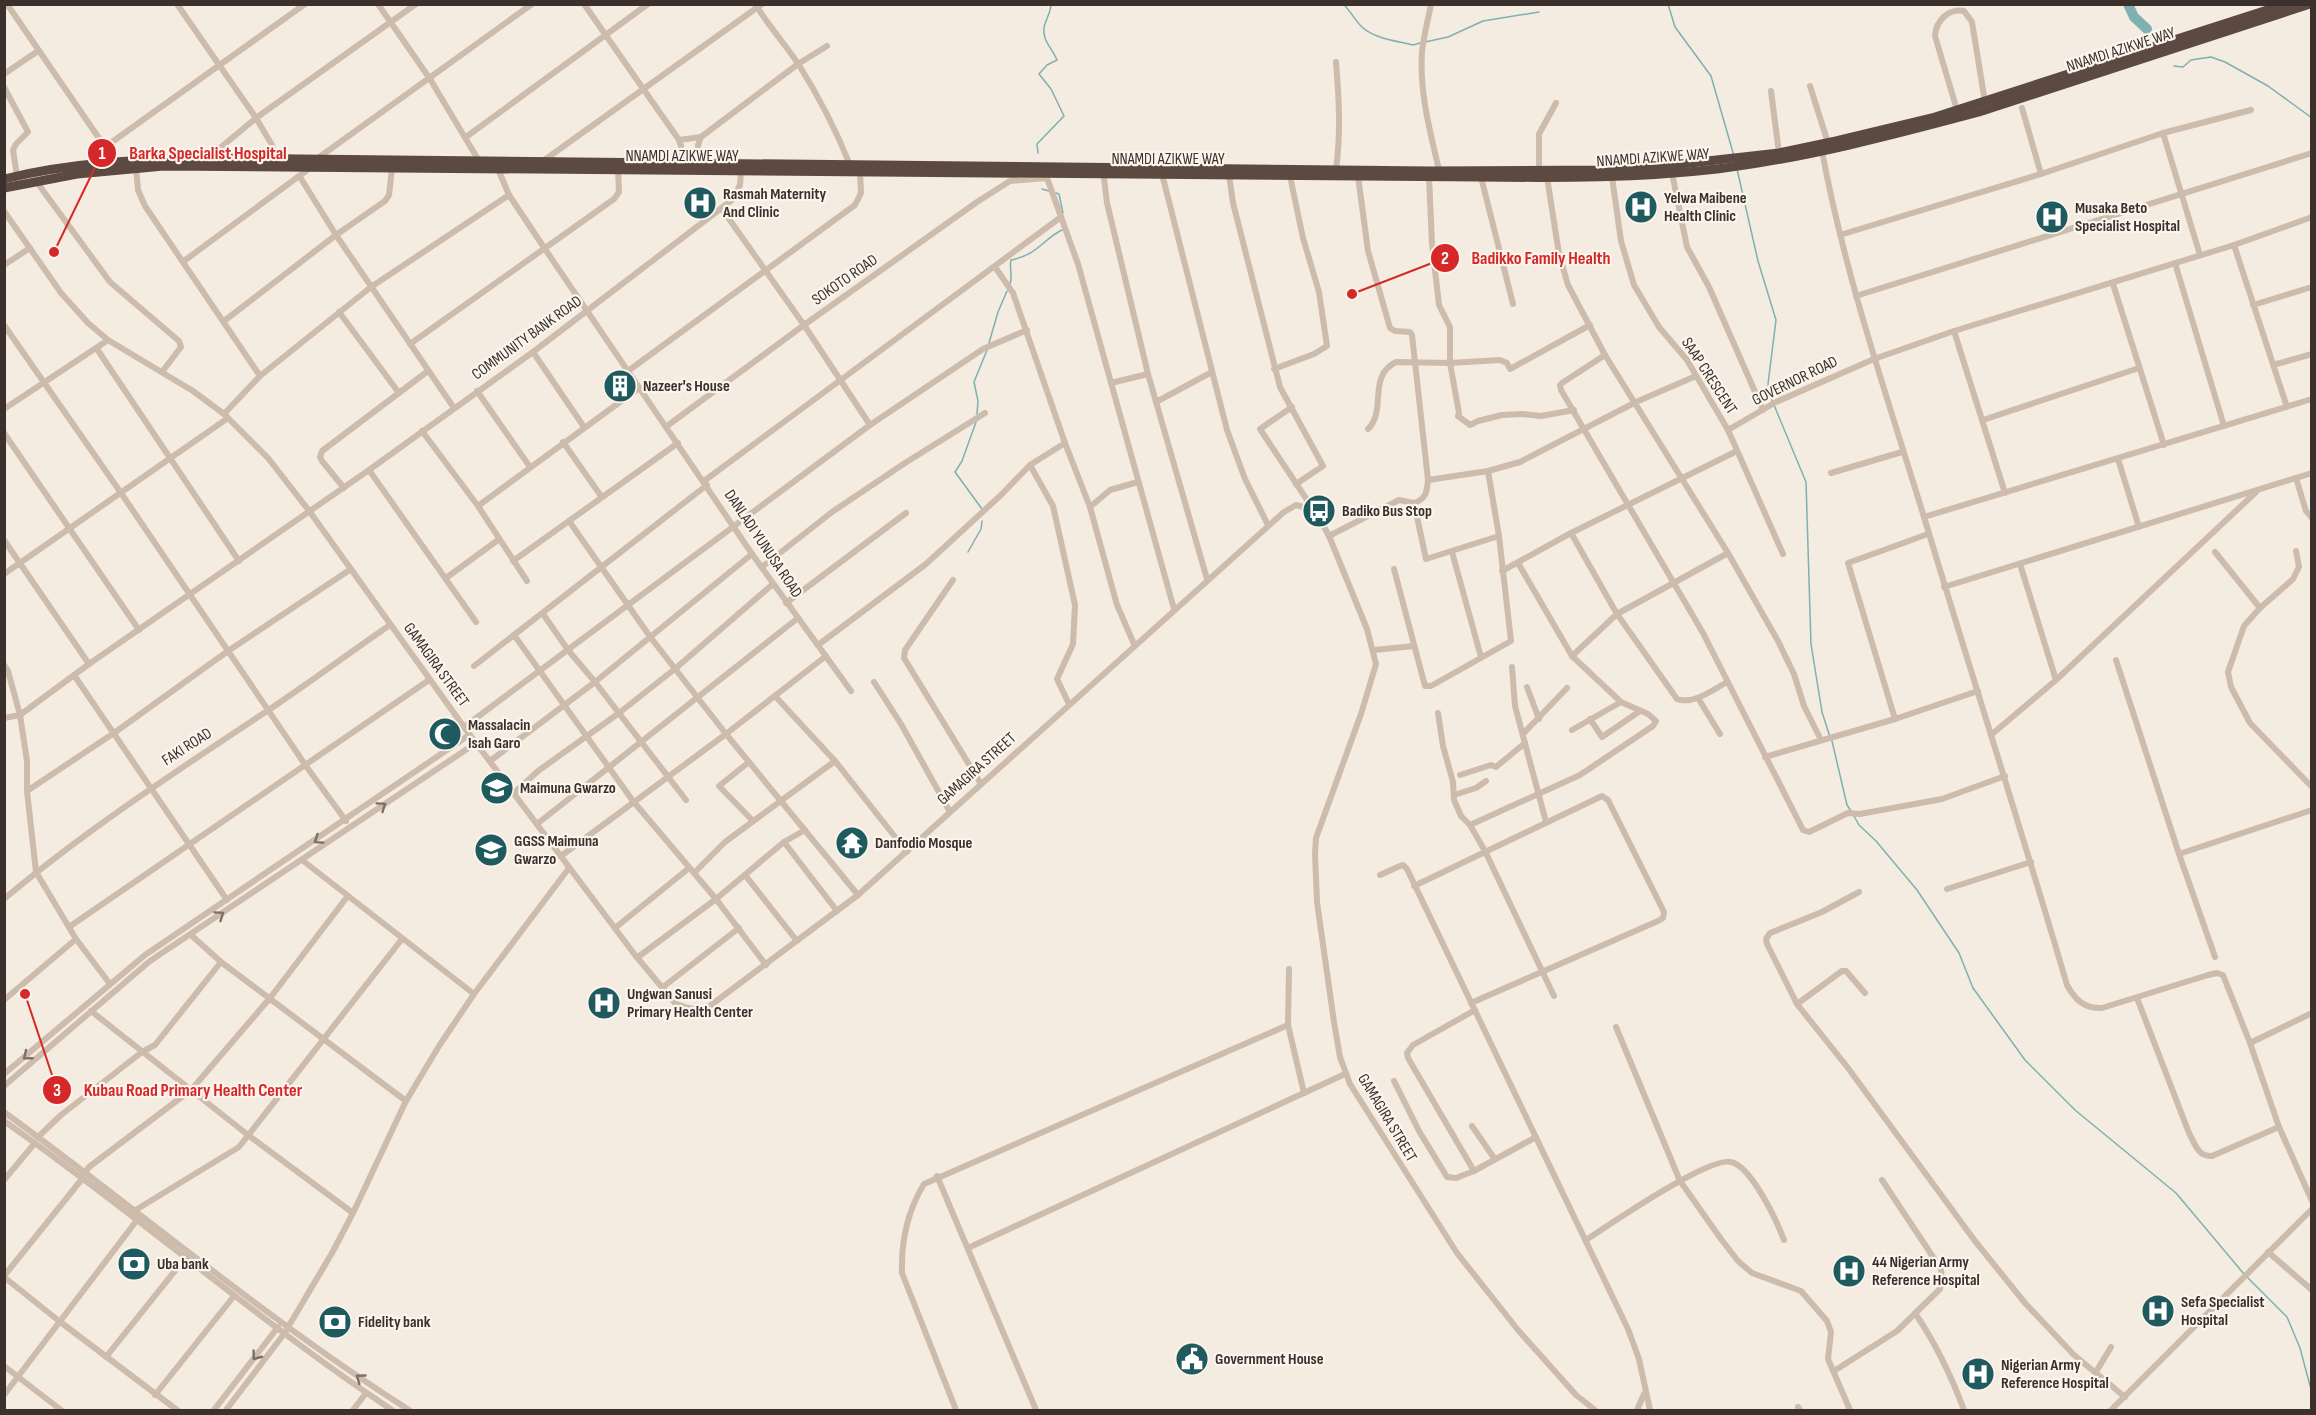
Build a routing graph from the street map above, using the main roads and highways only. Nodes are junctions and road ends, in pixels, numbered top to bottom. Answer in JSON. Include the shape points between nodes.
{"nodes":[{"id":1,"x":2286,"y":4,"type":"edge"},
{"id":2,"x":2310,"y":4,"type":"edge"},
{"id":3,"x":2246,"y":21,"type":"junction"},
{"id":4,"x":1823,"y":146,"type":"junction"},
{"id":5,"x":227,"y":163,"type":"junction"},
{"id":6,"x":313,"y":164,"type":"junction"},
{"id":7,"x":699,"y":167,"type":"junction"},
{"id":8,"x":1103,"y":170,"type":"junction"},
{"id":9,"x":4,"y":179,"type":"edge"},
{"id":10,"x":4,"y":188,"type":"edge"}],
"edges":[{"from":1,"to":3,"type":"highway","name":"NNAMDI AZIKWE WAY"},
{"from":2,"to":3,"type":"highway","name":"NNAMDI AZIKWE WAY"},
{"from":3,"to":4,"type":"highway","name":"NNAMDI AZIKWE WAY","via":[[1985,102]]},
{"from":3,"to":4,"type":"highway","name":"NNAMDI AZIKWE WAY","via":[[1979,112],[1879,139]]},
{"from":4,"to":8,"type":"highway","name":"NNAMDI AZIKWE WAY","via":[[1663,166],[1539,170]]},
{"from":4,"to":8,"type":"highway","name":"NNAMDI AZIKWE WAY","via":[[1717,169],[1612,177],[1290,176]]},
{"from":5,"to":6,"type":"highway","name":"NNAMDI AZIKWE WAY"},
{"from":5,"to":6,"type":"highway","name":"NNAMDI AZIKWE WAY","via":[[277,160]]},
{"from":5,"to":9,"type":"highway","name":"NNAMDI AZIKWE WAY","via":[[214,158],[109,162]]},
{"from":5,"to":10,"type":"highway","name":"NNAMDI AZIKWE WAY","via":[[136,167]]},
{"from":6,"to":7,"type":"highway","name":"NNAMDI AZIKWE WAY","via":[[618,171]]},
{"from":6,"to":7,"type":"highway","name":"NNAMDI AZIKWE WAY","via":[[479,161],[682,163]]},
{"from":7,"to":8,"type":"highway","name":"NNAMDI AZIKWE WAY","via":[[850,165]]},
{"from":7,"to":8,"type":"highway","name":"NNAMDI AZIKWE WAY","via":[[860,172]]}]}
